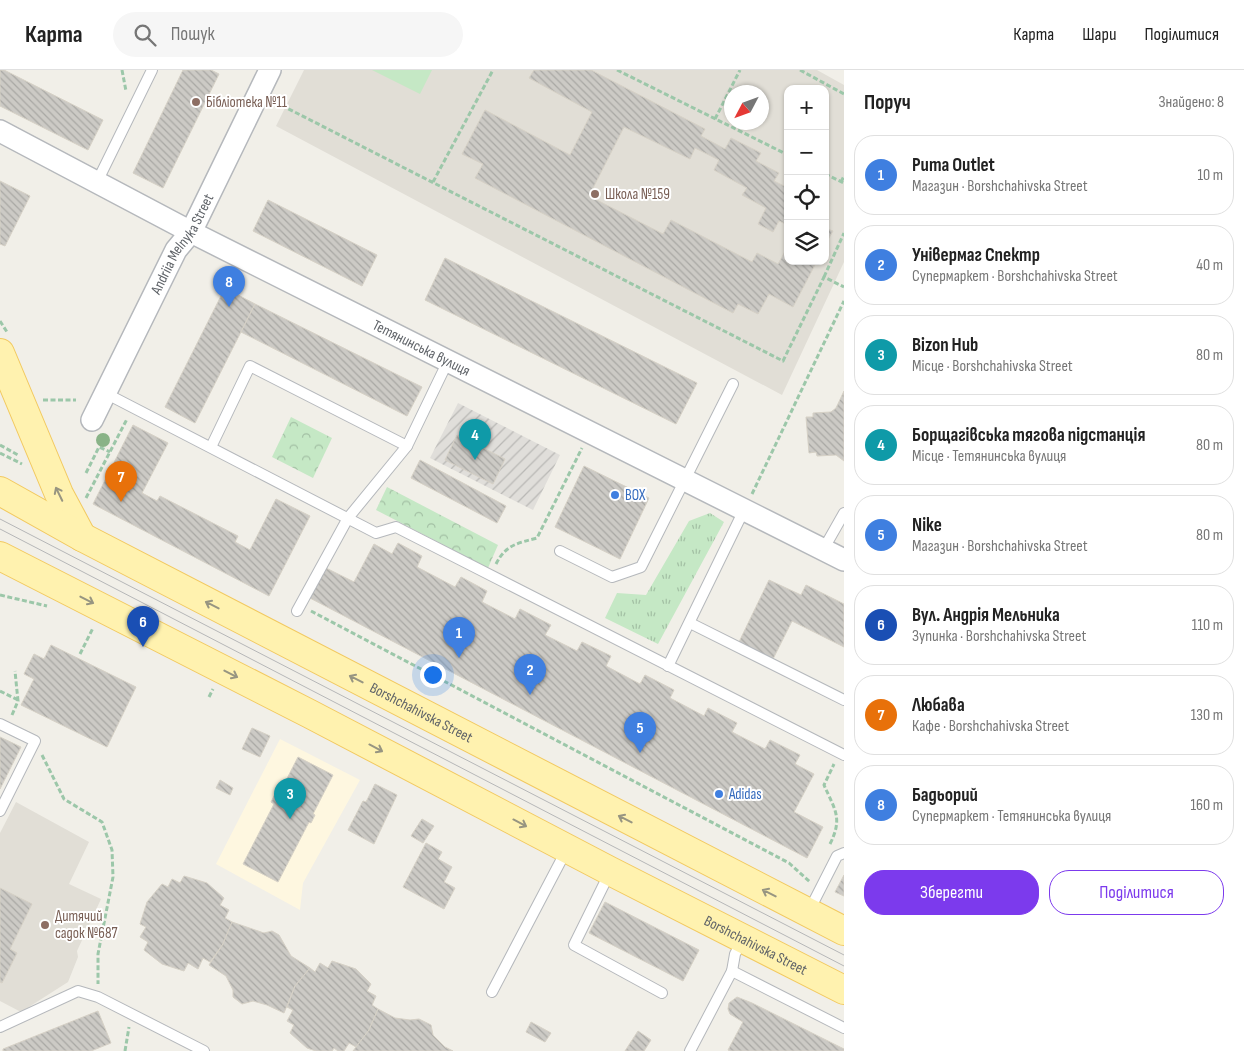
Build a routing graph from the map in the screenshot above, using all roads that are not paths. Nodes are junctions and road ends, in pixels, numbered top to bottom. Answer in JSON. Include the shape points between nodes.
{"nodes":[{"id":1,"x":152,"y":70,"type":"edge"},
{"id":2,"x":265,"y":72,"type":"edge"},
{"id":3,"x":0,"y":131,"type":"edge"},
{"id":4,"x":97,"y":182,"type":"junction"},
{"id":5,"x":191,"y":232,"type":"junction"},
{"id":6,"x":0,"y":352,"type":"edge"},
{"id":7,"x":448,"y":361,"type":"junction"},
{"id":8,"x":734,"y":384,"type":"dead end"},
{"id":9,"x":105,"y":393,"type":"junction"},
{"id":10,"x":92,"y":420,"type":"dead end"},
{"id":11,"x":407,"y":446,"type":"junction"},
{"id":12,"x":211,"y":447,"type":"junction"},
{"id":13,"x":684,"y":480,"type":"junction"},
{"id":14,"x":0,"y":491,"type":"edge"},
{"id":15,"x":744,"y":510,"type":"junction"},
{"id":16,"x":844,"y":513,"type":"edge"},
{"id":17,"x":348,"y":518,"type":"junction"},
{"id":18,"x":82,"y":537,"type":"junction"},
{"id":19,"x":823,"y":550,"type":"junction"},
{"id":20,"x":560,"y":551,"type":"dead end"},
{"id":21,"x":0,"y":556,"type":"edge"},
{"id":22,"x":844,"y":560,"type":"edge"},
{"id":23,"x":0,"y":575,"type":"edge"},
{"id":24,"x":43,"y":578,"type":"junction"},
{"id":25,"x":297,"y":611,"type":"road end"},
{"id":26,"x":690,"y":623,"type":"junction"},
{"id":27,"x":668,"y":666,"type":"junction"},
{"id":28,"x":844,"y":700,"type":"edge"},
{"id":29,"x":3,"y":725,"type":"edge"},
{"id":30,"x":842,"y":754,"type":"edge"},
{"id":31,"x":0,"y":812,"type":"edge"},
{"id":32,"x":567,"y":848,"type":"junction"},
{"id":33,"x":844,"y":854,"type":"edge"},
{"id":34,"x":610,"y":871,"type":"junction"},
{"id":35,"x":811,"y":897,"type":"junction"},
{"id":36,"x":844,"y":931,"type":"edge"},
{"id":37,"x":743,"y":939,"type":"junction"},
{"id":38,"x":732,"y":971,"type":"junction"},
{"id":39,"x":844,"y":990,"type":"edge"},
{"id":40,"x":492,"y":992,"type":"dead end"},
{"id":41,"x":662,"y":993,"type":"dead end"},
{"id":42,"x":0,"y":1027,"type":"edge"},
{"id":43,"x":844,"y":1028,"type":"edge"},
{"id":44,"x":204,"y":1051,"type":"edge"},
{"id":45,"x":690,"y":1051,"type":"edge"}],
"edges":[{"from":1,"to":4,"type":"lane"},
{"from":2,"to":5,"type":"street","name":"Andriia Melnyka Street"},
{"from":3,"to":4,"type":"street","name":"Тетянинська вулиця"},
{"from":4,"to":5,"type":"street","name":"Тетянинська вулиця"},
{"from":5,"to":7,"type":"street","name":"Тетянинська вулиця"},
{"from":5,"to":9,"type":"street","name":"Andriia Melnyka Street","via":[[176,250]]},
{"from":18,"to":6,"type":"main road","one_way":true,"via":[[59,494]]},
{"from":7,"to":11,"type":"lane"},
{"from":7,"to":13,"type":"street","name":"Тетянинська вулиця"},
{"from":8,"to":13,"type":"lane"},
{"from":9,"to":10,"type":"street","name":"Andriia Melnyka Street"},
{"from":9,"to":12,"type":"lane"},
{"from":11,"to":12,"type":"lane","via":[[250,366]]},
{"from":11,"to":17,"type":"lane"},
{"from":12,"to":17,"type":"lane"},
{"from":13,"to":15,"type":"street","name":"Тетянинська вулиця"},
{"from":13,"to":20,"type":"lane","via":[[641,566],[612,577]]},
{"from":14,"to":18,"type":"main road","name":"Borshchahivska Street"},
{"from":15,"to":19,"type":"street","name":"Тетянинська вулиця"},
{"from":15,"to":26,"type":"lane"},
{"from":16,"to":19,"type":"lane"},
{"from":17,"to":25,"type":"lane"},
{"from":17,"to":27,"type":"lane","via":[[376,533],[396,527]]},
{"from":35,"to":18,"type":"main road","name":"Borshchahivska Street","one_way":true},
{"from":19,"to":22,"type":"street","name":"Тетянинська вулиця"},
{"from":21,"to":24,"type":"main road","name":"Borshchahivska Street"},
{"from":23,"to":24,"type":"main road"},
{"from":24,"to":32,"type":"main road","name":"Borshchahivska Street","one_way":true},
{"from":26,"to":27,"type":"lane"},
{"from":26,"to":28,"type":"lane"},
{"from":27,"to":30,"type":"lane"},
{"from":29,"to":31,"type":"lane","via":[[35,742]]},
{"from":32,"to":34,"type":"main road","name":"Borshchahivska Street"},
{"from":32,"to":40,"type":"lane"},
{"from":33,"to":35,"type":"lane","via":[[837,856]]},
{"from":34,"to":37,"type":"main road","name":"Borshchahivska Street"},
{"from":34,"to":41,"type":"lane","via":[[574,945]]},
{"from":35,"to":36,"type":"main road","name":"Borshchahivska Street"},
{"from":37,"to":38,"type":"lane","via":[[735,954]]},
{"from":37,"to":39,"type":"main road","name":"Borshchahivska Street"},
{"from":38,"to":43,"type":"lane"},
{"from":38,"to":45,"type":"lane"},
{"from":42,"to":44,"type":"lane","via":[[78,992],[98,997]]}]}
